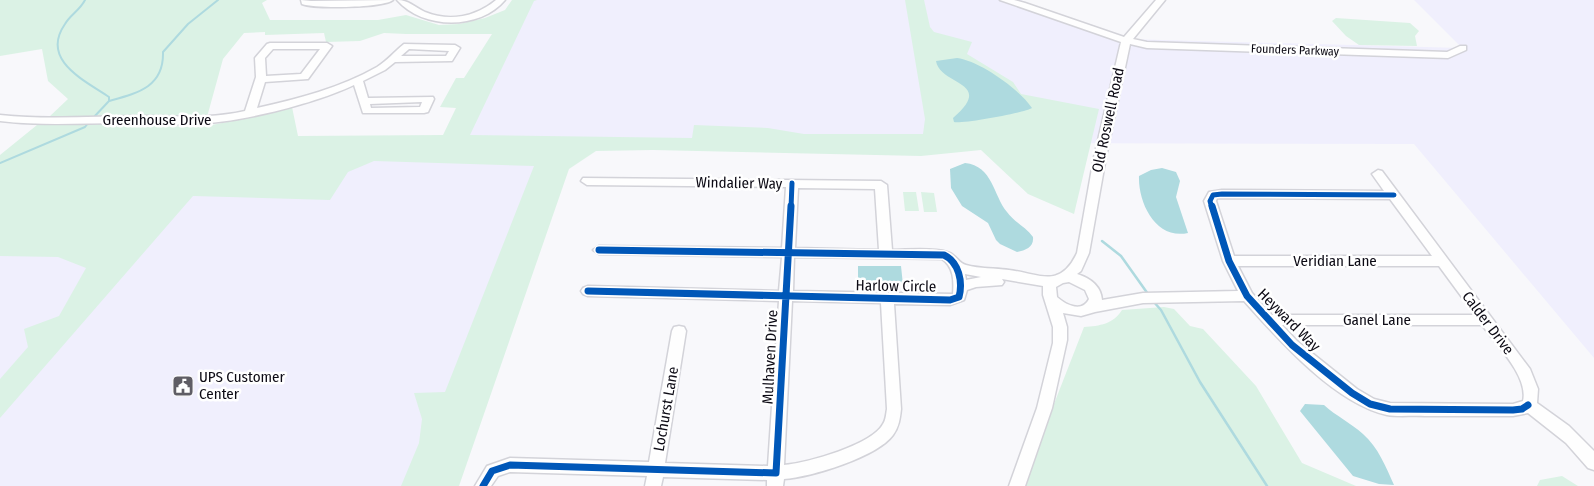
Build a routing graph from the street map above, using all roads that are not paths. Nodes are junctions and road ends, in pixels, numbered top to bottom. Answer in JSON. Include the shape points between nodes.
{"nodes":[{"id":1,"x":305,"y":0,"type":"edge"},
{"id":2,"x":389,"y":0,"type":"edge"},
{"id":3,"x":401,"y":0,"type":"edge"},
{"id":4,"x":501,"y":0,"type":"edge"},
{"id":5,"x":1004,"y":0,"type":"edge"},
{"id":6,"x":1161,"y":0,"type":"edge"},
{"id":7,"x":1126,"y":41,"type":"junction"},
{"id":8,"x":1463,"y":48,"type":"dead end"},
{"id":9,"x":392,"y":59,"type":"junction"},
{"id":10,"x":261,"y":79,"type":"junction"},
{"id":11,"x":358,"y":80,"type":"junction"},
{"id":12,"x":364,"y":101,"type":"junction"},
{"id":13,"x":250,"y":113,"type":"junction"},
{"id":14,"x":0,"y":118,"type":"edge"},
{"id":15,"x":1378,"y":174,"type":"dead end"},
{"id":16,"x":586,"y":181,"type":"dead end"},
{"id":17,"x":792,"y":183,"type":"junction"},
{"id":18,"x":1394,"y":195,"type":"junction"},
{"id":19,"x":599,"y":250,"type":"dead end"},
{"id":20,"x":788,"y":253,"type":"junction"},
{"id":21,"x":1082,"y":253,"type":"junction"},
{"id":22,"x":886,"y":254,"type":"junction"},
{"id":23,"x":1228,"y":261,"type":"junction"},
{"id":24,"x":1442,"y":261,"type":"junction"},
{"id":25,"x":957,"y":267,"type":"junction"},
{"id":26,"x":1058,"y":280,"type":"junction"},
{"id":27,"x":960,"y":287,"type":"junction"},
{"id":28,"x":1092,"y":289,"type":"junction"},
{"id":29,"x":588,"y":290,"type":"dead end"},
{"id":30,"x":1245,"y":292,"type":"junction"},
{"id":31,"x":786,"y":296,"type":"junction"},
{"id":32,"x":887,"y":299,"type":"junction"},
{"id":33,"x":1051,"y":299,"type":"junction"},
{"id":34,"x":1127,"y":300,"type":"junction"},
{"id":35,"x":1086,"y":310,"type":"junction"},
{"id":36,"x":1267,"y":320,"type":"junction"},
{"id":37,"x":1486,"y":320,"type":"junction"},
{"id":38,"x":679,"y":331,"type":"dead end"},
{"id":39,"x":1061,"y":333,"type":"junction"},
{"id":40,"x":1528,"y":405,"type":"junction"},
{"id":41,"x":1594,"y":463,"type":"edge"},
{"id":42,"x":656,"y":470,"type":"junction"},
{"id":43,"x":775,"y":479,"type":"edge"},
{"id":44,"x":483,"y":486,"type":"edge"},
{"id":45,"x":653,"y":486,"type":"edge"},
{"id":46,"x":1017,"y":486,"type":"edge"}],
"edges":[{"from":1,"to":2,"type":"street","via":[[310,4],[360,4]]},
{"from":3,"to":4,"type":"street","via":[[424,16],[444,20],[481,14]]},
{"from":5,"to":7,"type":"street","name":"Founders Parkway"},
{"from":6,"to":7,"type":"street","name":"Old Roswell Road"},
{"from":7,"to":8,"type":"street","name":"Founders Parkway","via":[[1164,47],[1448,55]]},
{"from":7,"to":21,"type":"street","name":"Old Roswell Road"},
{"from":9,"to":9,"type":"street","name":"Greenhouse Drive","via":[[407,46],[455,48],[450,59]]},
{"from":9,"to":11,"type":"street","name":"Greenhouse Drive"},
{"from":10,"to":10,"type":"street","via":[[260,58],[270,46],[327,46],[304,77]]},
{"from":10,"to":13,"type":"street"},
{"from":11,"to":12,"type":"street"},
{"from":11,"to":13,"type":"street","name":"Greenhouse Drive","via":[[305,100]]},
{"from":12,"to":12,"type":"street","via":[[367,111],[424,110],[429,100]]},
{"from":13,"to":14,"type":"street","name":"Greenhouse Drive","via":[[200,121],[16,121]]},
{"from":15,"to":18,"type":"street","name":"Calder Drive"},
{"from":16,"to":17,"type":"street","name":"Windalier Way"},
{"from":17,"to":20,"type":"street","name":"Mulhaven Drive"},
{"from":17,"to":22,"type":"street","name":"Windalier Way","via":[[881,185]]},
{"from":18,"to":23,"type":"street","name":"Heyward Way","via":[[1213,195],[1210,201]]},
{"from":18,"to":24,"type":"street","name":"Calder Drive"},
{"from":19,"to":20,"type":"street"},
{"from":20,"to":22,"type":"street"},
{"from":20,"to":31,"type":"street","name":"Mulhaven Drive"},
{"from":21,"to":26,"type":"street","name":"Old Roswell Road","via":[[1076,268]]},
{"from":21,"to":28,"type":"street","name":"Old Roswell Road"},
{"from":22,"to":25,"type":"street","via":[[944,255],[953,259]]},
{"from":23,"to":24,"type":"street","name":"Veridian Lane"},
{"from":23,"to":30,"type":"street","name":"Heyward Way"},
{"from":24,"to":37,"type":"street","name":"Calder Drive"},
{"from":25,"to":26,"type":"street","via":[[1039,281]]},
{"from":25,"to":27,"type":"street","name":"Harlow Circle"},
{"from":26,"to":28,"type":"street","via":[[1081,281]]},
{"from":26,"to":33,"type":"street","name":"Old Roswell Road","via":[[1049,289]]},
{"from":27,"to":32,"type":"street","name":"Harlow Circle","via":[[959,297],[950,300]]},
{"from":27,"to":33,"type":"street","name":"Harlow Circle","via":[[976,282],[1013,283],[1030,287]]},
{"from":28,"to":34,"type":"street","name":"Heyward Way"},
{"from":28,"to":35,"type":"street","name":"Old Roswell Road","via":[[1096,299]]},
{"from":29,"to":31,"type":"street","name":"Harlow Circle"},
{"from":30,"to":34,"type":"street","name":"Heyward Way","via":[[1224,298],[1212,295]]},
{"from":30,"to":36,"type":"street","name":"Heyward Way"},
{"from":31,"to":32,"type":"street","name":"Harlow Circle"},
{"from":31,"to":43,"type":"street","name":"Mulhaven Drive"},
{"from":32,"to":43,"type":"street","via":[[894,409],[888,431],[874,443]]},
{"from":33,"to":35,"type":"street","via":[[1064,309]]},
{"from":33,"to":39,"type":"street","name":"Old Roswell Road"},
{"from":34,"to":35,"type":"street","name":"Heyward Way"},
{"from":35,"to":39,"type":"street","name":"Old Roswell Road"},
{"from":36,"to":37,"type":"street","name":"Ganel Lane"},
{"from":36,"to":40,"type":"street","name":"Heyward Way","via":[[1304,355],[1375,406],[1419,410],[1513,410]]},
{"from":37,"to":40,"type":"street","name":"Calder Drive","via":[[1528,379],[1531,401]]},
{"from":38,"to":42,"type":"street","name":"Lochurst Lane"},
{"from":39,"to":46,"type":"street","name":"Old Roswell Road","via":[[1047,398]]},
{"from":40,"to":41,"type":"street","via":[[1566,431]]},
{"from":42,"to":43,"type":"street"},
{"from":42,"to":44,"type":"street","via":[[496,467],[487,475]]},
{"from":42,"to":45,"type":"street","name":"Lochurst Lane"}]}
